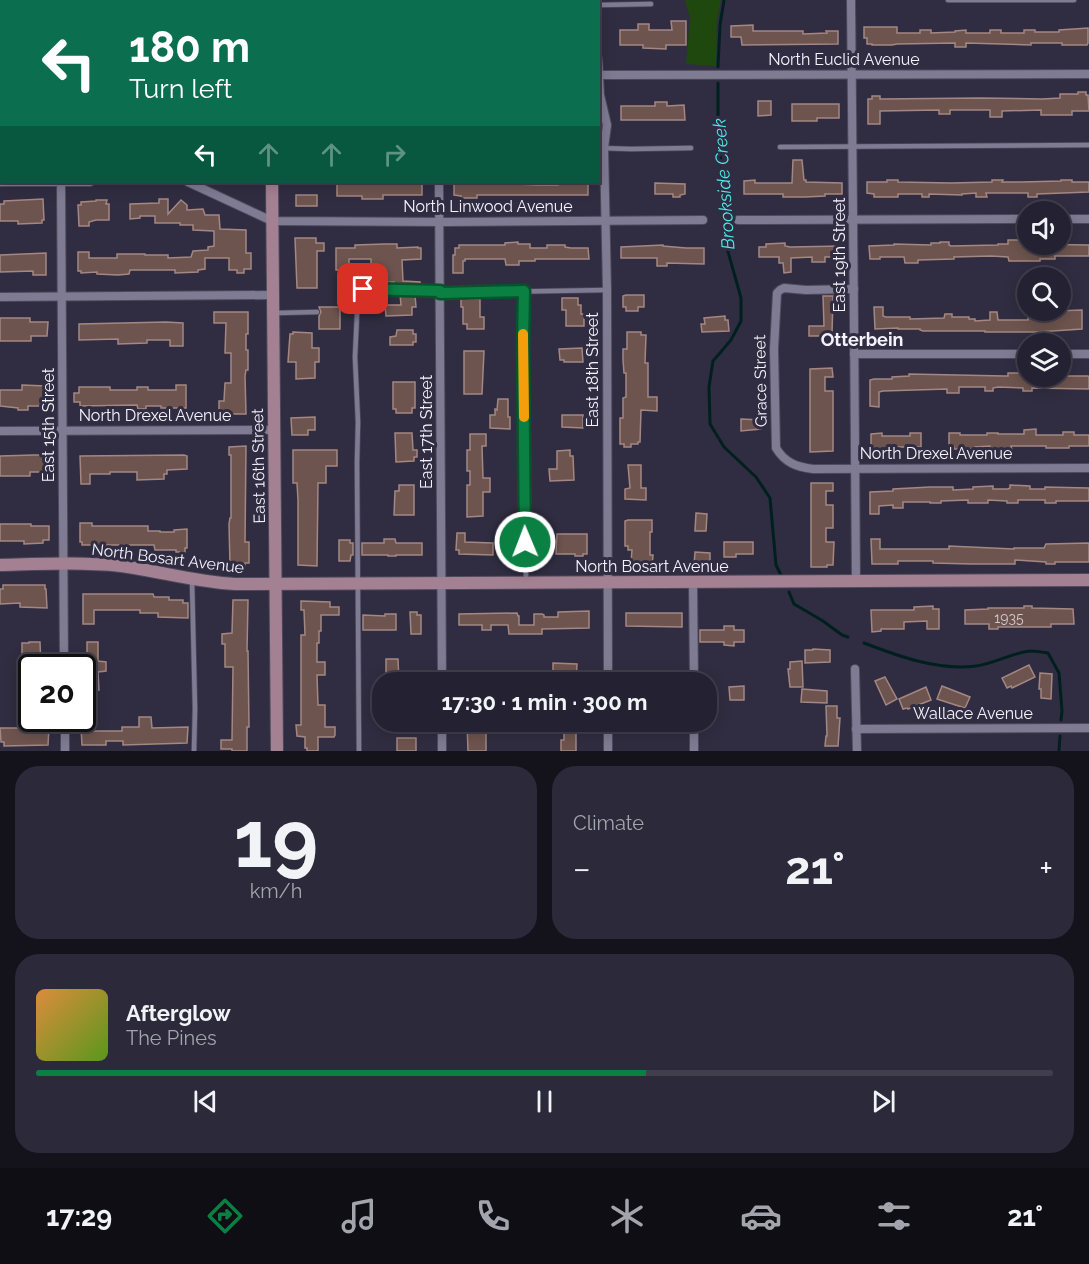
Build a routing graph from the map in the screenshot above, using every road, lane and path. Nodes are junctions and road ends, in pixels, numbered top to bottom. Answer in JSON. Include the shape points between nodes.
{"nodes":[{"id":1,"x":851,"y":0,"type":"edge"},
{"id":2,"x":948,"y":0,"type":"edge"},
{"id":3,"x":1074,"y":0,"type":"edge"},
{"id":4,"x":600,"y":2,"type":"edge"},
{"id":5,"x":651,"y":4,"type":"dead end"},
{"id":6,"x":852,"y":74,"type":"junction"},
{"id":7,"x":1089,"y":74,"type":"edge"},
{"id":8,"x":600,"y":75,"type":"edge"},
{"id":9,"x":600,"y":95,"type":"edge"},
{"id":10,"x":1089,"y":145,"type":"edge"},
{"id":11,"x":780,"y":147,"type":"dead end"},
{"id":12,"x":853,"y":147,"type":"junction"},
{"id":13,"x":601,"y":148,"type":"edge"},
{"id":14,"x":691,"y":148,"type":"dead end"},
{"id":15,"x":61,"y":183,"type":"edge"},
{"id":16,"x":190,"y":183,"type":"edge"},
{"id":17,"x":272,"y":183,"type":"edge"},
{"id":18,"x":439,"y":183,"type":"edge"},
{"id":19,"x":1017,"y":219,"type":"edge"},
{"id":20,"x":1071,"y":219,"type":"edge"},
{"id":21,"x":1089,"y":219,"type":"edge"},
{"id":22,"x":605,"y":220,"type":"junction"},
{"id":23,"x":703,"y":220,"type":"dead end"},
{"id":24,"x":738,"y":220,"type":"dead end"},
{"id":25,"x":854,"y":220,"type":"junction"},
{"id":26,"x":272,"y":221,"type":"junction"},
{"id":27,"x":439,"y":222,"type":"junction"},
{"id":28,"x":854,"y":289,"type":"junction"},
{"id":29,"x":607,"y":290,"type":"junction"},
{"id":30,"x":524,"y":291,"type":"junction"},
{"id":31,"x":440,"y":292,"type":"junction"},
{"id":32,"x":273,"y":295,"type":"junction"},
{"id":33,"x":62,"y":296,"type":"junction"},
{"id":34,"x":0,"y":297,"type":"edge"},
{"id":35,"x":316,"y":312,"type":"dead end"},
{"id":36,"x":273,"y":313,"type":"junction"},
{"id":37,"x":854,"y":354,"type":"junction"},
{"id":38,"x":1017,"y":354,"type":"edge"},
{"id":39,"x":1071,"y":354,"type":"edge"},
{"id":40,"x":1089,"y":354,"type":"edge"},
{"id":41,"x":274,"y":430,"type":"junction"},
{"id":42,"x":0,"y":431,"type":"edge"},
{"id":43,"x":63,"y":431,"type":"junction"},
{"id":44,"x":785,"y":460,"type":"joint"},
{"id":45,"x":1089,"y":468,"type":"edge"},
{"id":46,"x":855,"y":469,"type":"junction"},
{"id":47,"x":64,"y":564,"type":"junction"},
{"id":48,"x":0,"y":565,"type":"edge"},
{"id":49,"x":192,"y":580,"type":"junction"},
{"id":50,"x":1089,"y":580,"type":"edge"},
{"id":51,"x":856,"y":582,"type":"junction"},
{"id":52,"x":526,"y":583,"type":"junction"},
{"id":53,"x":608,"y":583,"type":"junction"},
{"id":54,"x":693,"y":583,"type":"junction"},
{"id":55,"x":276,"y":584,"type":"junction"},
{"id":56,"x":358,"y":584,"type":"junction"},
{"id":57,"x":442,"y":584,"type":"junction"},
{"id":58,"x":64,"y":654,"type":"edge"},
{"id":59,"x":855,"y":669,"type":"dead end"},
{"id":60,"x":442,"y":672,"type":"edge"},
{"id":61,"x":608,"y":672,"type":"edge"},
{"id":62,"x":694,"y":672,"type":"edge"},
{"id":63,"x":1089,"y":728,"type":"edge"},
{"id":64,"x":856,"y":729,"type":"junction"},
{"id":65,"x":65,"y":732,"type":"edge"},
{"id":66,"x":442,"y":732,"type":"edge"},
{"id":67,"x":608,"y":732,"type":"edge"},
{"id":68,"x":694,"y":732,"type":"edge"},
{"id":69,"x":65,"y":751,"type":"edge"},
{"id":70,"x":194,"y":751,"type":"edge"},
{"id":71,"x":277,"y":751,"type":"edge"},
{"id":72,"x":359,"y":751,"type":"edge"},
{"id":73,"x":442,"y":751,"type":"edge"},
{"id":74,"x":608,"y":751,"type":"edge"},
{"id":75,"x":694,"y":751,"type":"edge"},
{"id":76,"x":857,"y":751,"type":"edge"}],
"edges":[{"from":1,"to":6,"type":"street","name":"East 19th Street"},
{"from":2,"to":3,"type":"lane"},
{"from":4,"to":5,"type":"lane"},
{"from":6,"to":7,"type":"street","name":"North Euclid Avenue"},
{"from":6,"to":8,"type":"street","name":"North Euclid Avenue"},
{"from":6,"to":12,"type":"street","name":"East 19th Street"},
{"from":9,"to":13,"type":"street","name":"East 18th Street","via":[[607,125]]},
{"from":10,"to":12,"type":"lane"},
{"from":11,"to":12,"type":"lane"},
{"from":12,"to":25,"type":"street","name":"East 19th Street"},
{"from":13,"to":14,"type":"lane"},
{"from":13,"to":22,"type":"street","name":"East 18th Street"},
{"from":15,"to":33,"type":"street","name":"East 15th Street"},
{"from":16,"to":26,"type":"street"},
{"from":17,"to":26,"type":"street","name":"East 16th Street"},
{"from":18,"to":27,"type":"street","name":"East 17th Street"},
{"from":19,"to":25,"type":"street"},
{"from":20,"to":21,"type":"street"},
{"from":22,"to":23,"type":"street","name":"North Linwood Avenue"},
{"from":22,"to":27,"type":"street","name":"North Linwood Avenue"},
{"from":22,"to":29,"type":"street","name":"East 18th Street"},
{"from":24,"to":25,"type":"street"},
{"from":25,"to":28,"type":"street","name":"East 19th Street"},
{"from":26,"to":27,"type":"street","name":"North Linwood Avenue"},
{"from":26,"to":32,"type":"street","name":"East 16th Street"},
{"from":27,"to":31,"type":"street","name":"East 17th Street"},
{"from":28,"to":37,"type":"street","name":"East 19th Street"},
{"from":28,"to":44,"type":"street","name":"Grace Street","via":[[784,288],[777,293],[777,448]]},
{"from":29,"to":30,"type":"lane"},
{"from":29,"to":53,"type":"street","name":"East 18th Street"},
{"from":30,"to":31,"type":"lane"},
{"from":30,"to":52,"type":"lane"},
{"from":31,"to":56,"type":"lane","via":[[363,289],[358,293]]},
{"from":31,"to":57,"type":"street","name":"East 17th Street"},
{"from":32,"to":33,"type":"street"},
{"from":32,"to":36,"type":"street","name":"East 16th Street"},
{"from":33,"to":34,"type":"street"},
{"from":33,"to":43,"type":"street","name":"East 15th Street"},
{"from":35,"to":36,"type":"lane"},
{"from":36,"to":41,"type":"street","name":"East 16th Street"},
{"from":37,"to":38,"type":"street"},
{"from":37,"to":46,"type":"street","name":"East 19th Street"},
{"from":39,"to":40,"type":"street"},
{"from":41,"to":43,"type":"street","name":"North Drexel Avenue"},
{"from":41,"to":55,"type":"street","name":"East 16th Street"},
{"from":42,"to":43,"type":"street","name":"North Drexel Avenue"},
{"from":43,"to":47,"type":"street","name":"East 15th Street"},
{"from":44,"to":46,"type":"street","name":"North Drexel Avenue","via":[[813,470]]},
{"from":45,"to":46,"type":"street","name":"North Drexel Avenue"},
{"from":46,"to":51,"type":"street","name":"East 19th Street"},
{"from":47,"to":48,"type":"street","name":"North Bosart Avenue"},
{"from":47,"to":49,"type":"street","name":"North Bosart Avenue","via":[[122,567]]},
{"from":47,"to":58,"type":"street","name":"East 15th Street"},
{"from":49,"to":55,"type":"street","name":"North Bosart Avenue"},
{"from":49,"to":70,"type":"lane"},
{"from":50,"to":51,"type":"street","name":"North Bosart Avenue"},
{"from":51,"to":54,"type":"street","name":"North Bosart Avenue"},
{"from":52,"to":53,"type":"street","name":"North Bosart Avenue"},
{"from":52,"to":57,"type":"street","name":"North Bosart Avenue"},
{"from":53,"to":54,"type":"street","name":"North Bosart Avenue"},
{"from":53,"to":61,"type":"street","name":"East 18th Street"},
{"from":54,"to":62,"type":"street"},
{"from":55,"to":56,"type":"street","name":"North Bosart Avenue"},
{"from":55,"to":71,"type":"street","name":"East 16th Street"},
{"from":56,"to":57,"type":"street","name":"North Bosart Avenue"},
{"from":56,"to":72,"type":"lane"},
{"from":57,"to":60,"type":"street","name":"East 17th Street"},
{"from":59,"to":64,"type":"street"},
{"from":63,"to":64,"type":"street","name":"Wallace Avenue"},
{"from":64,"to":76,"type":"street"},
{"from":65,"to":69,"type":"street"},
{"from":66,"to":73,"type":"street"},
{"from":67,"to":74,"type":"street"},
{"from":68,"to":75,"type":"street"}]}
